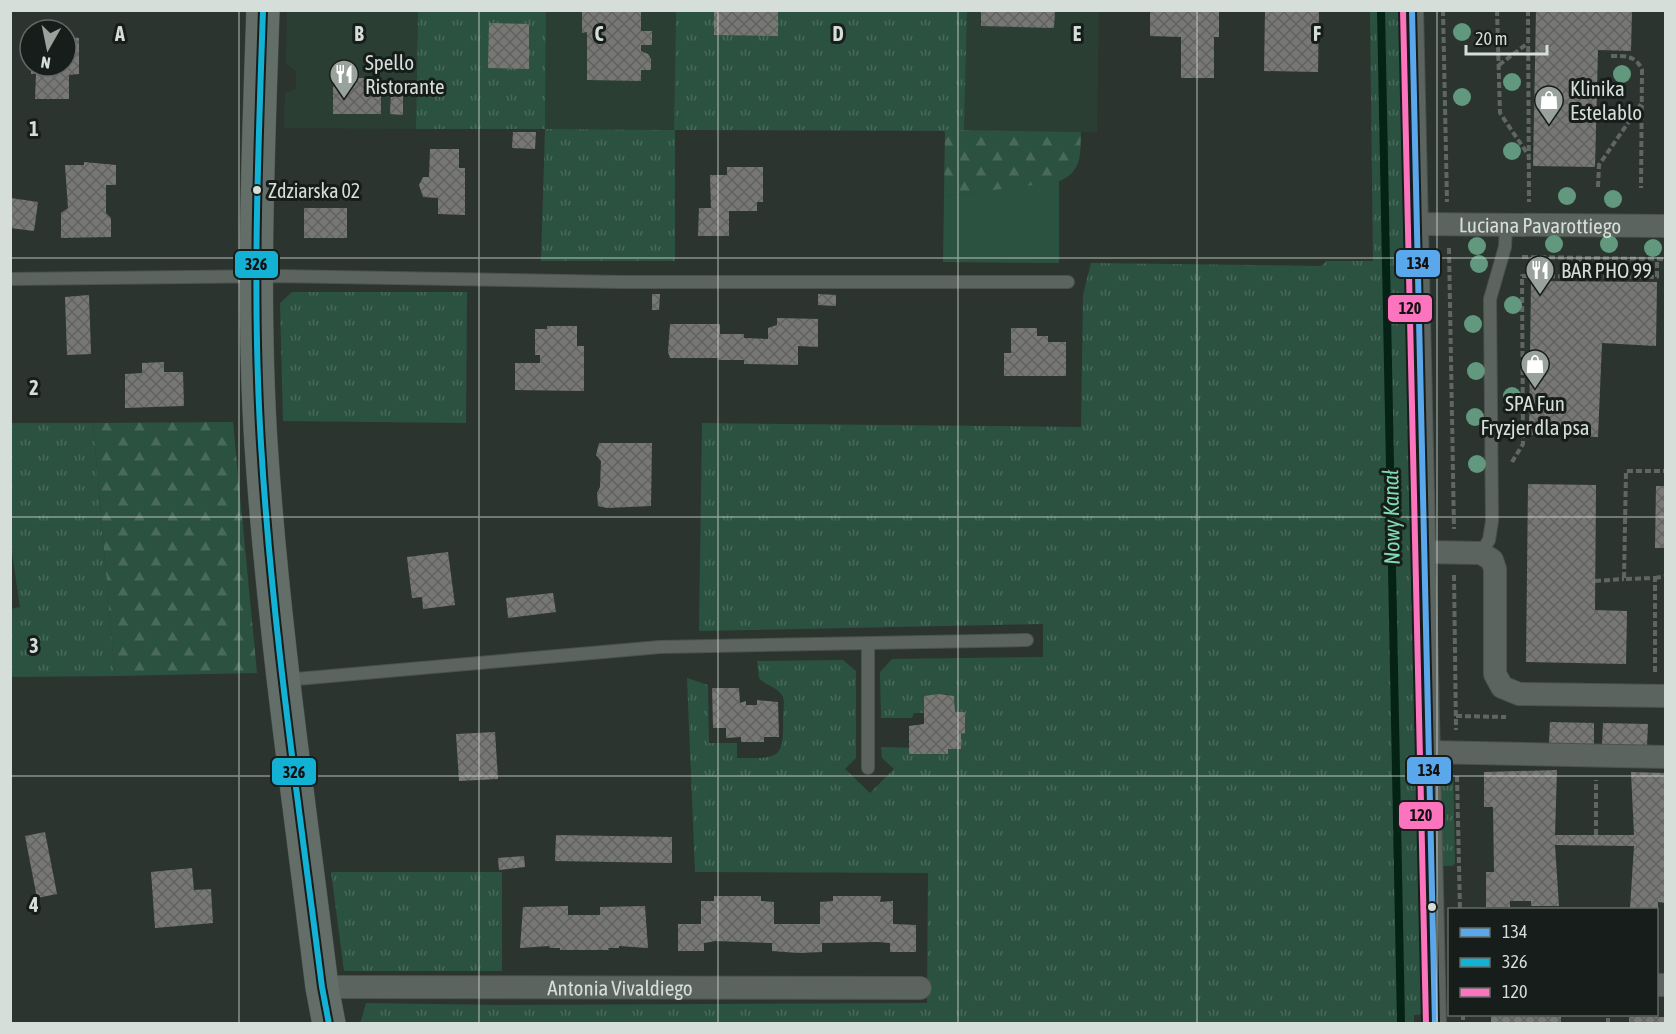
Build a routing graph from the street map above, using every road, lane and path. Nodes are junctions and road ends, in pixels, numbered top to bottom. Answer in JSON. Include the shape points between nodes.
{"nodes":[{"id":1,"x":263,"y":10,"type":"edge"},
{"id":2,"x":1412,"y":10,"type":"edge"},
{"id":3,"x":1443,"y":10,"type":"edge"},
{"id":4,"x":1497,"y":10,"type":"edge"},
{"id":5,"x":1528,"y":10,"type":"edge"},
{"id":6,"x":1528,"y":43,"type":"junction"},
{"id":7,"x":1611,"y":56,"type":"dead end"},
{"id":8,"x":1499,"y":65,"type":"junction"},
{"id":9,"x":1642,"y":104,"type":"junction"},
{"id":10,"x":1529,"y":156,"type":"junction"},
{"id":11,"x":1598,"y":187,"type":"dead end"},
{"id":12,"x":1641,"y":188,"type":"dead end"},
{"id":13,"x":1529,"y":205,"type":"dead end"},
{"id":14,"x":1454,"y":214,"type":"junction"},
{"id":15,"x":1416,"y":224,"type":"junction"},
{"id":16,"x":1506,"y":225,"type":"junction"},
{"id":17,"x":1665,"y":226,"type":"edge"},
{"id":18,"x":1503,"y":257,"type":"junction"},
{"id":19,"x":1579,"y":258,"type":"junction"},
{"id":20,"x":1657,"y":259,"type":"junction"},
{"id":21,"x":1665,"y":259,"type":"edge"},
{"id":22,"x":258,"y":278,"type":"junction"},
{"id":23,"x":10,"y":279,"type":"edge"},
{"id":24,"x":1589,"y":279,"type":"junction"},
{"id":25,"x":1068,"y":282,"type":"dead end"},
{"id":26,"x":1492,"y":469,"type":"junction"},
{"id":27,"x":1665,"y":471,"type":"edge"},
{"id":28,"x":1423,"y":552,"type":"junction"},
{"id":29,"x":1454,"y":552,"type":"junction"},
{"id":30,"x":1481,"y":553,"type":"junction"},
{"id":31,"x":1665,"y":576,"type":"edge"},
{"id":32,"x":1655,"y":578,"type":"junction"},
{"id":33,"x":1624,"y":579,"type":"junction"},
{"id":34,"x":1595,"y":581,"type":"dead end"},
{"id":35,"x":1027,"y":640,"type":"dead end"},
{"id":36,"x":868,"y":644,"type":"junction"},
{"id":37,"x":285,"y":680,"type":"junction"},
{"id":38,"x":1660,"y":689,"type":"edge"},
{"id":39,"x":1427,"y":752,"type":"junction"},
{"id":40,"x":1456,"y":753,"type":"junction"},
{"id":41,"x":1665,"y":757,"type":"edge"},
{"id":42,"x":868,"y":768,"type":"dead end"},
{"id":43,"x":1596,"y":798,"type":"dead end"},
{"id":44,"x":1596,"y":835,"type":"dead end"},
{"id":45,"x":1460,"y":908,"type":"edge"},
{"id":46,"x":1442,"y":984,"type":"edge"},
{"id":47,"x":322,"y":987,"type":"junction"},
{"id":48,"x":920,"y":988,"type":"dead end"},
{"id":49,"x":329,"y":1023,"type":"edge"},
{"id":50,"x":1435,"y":1023,"type":"edge"}],
"edges":[{"from":1,"to":22,"type":"street"},
{"from":2,"to":15,"type":"street"},
{"from":3,"to":14,"type":"path","via":[[1447,204]]},
{"from":4,"to":8,"type":"path"},
{"from":5,"to":6,"type":"path"},
{"from":6,"to":8,"type":"path"},
{"from":6,"to":10,"type":"path"},
{"from":7,"to":9,"type":"path","via":[[1628,56],[1640,64]]},
{"from":8,"to":10,"type":"path","via":[[1500,113]]},
{"from":9,"to":11,"type":"path","via":[[1599,165]]},
{"from":9,"to":12,"type":"path"},
{"from":10,"to":13,"type":"path"},
{"from":14,"to":15,"type":"street","name":"Luciana Pavarottiego"},
{"from":14,"to":16,"type":"street","name":"Luciana Pavarottiego"},
{"from":14,"to":29,"type":"path"},
{"from":15,"to":28,"type":"street"},
{"from":16,"to":17,"type":"street","name":"Luciana Pavarottiego"},
{"from":16,"to":18,"type":"lane"},
{"from":18,"to":19,"type":"path"},
{"from":18,"to":26,"type":"lane","via":[[1490,290]]},
{"from":19,"to":20,"type":"path"},
{"from":19,"to":24,"type":"path"},
{"from":20,"to":21,"type":"path"},
{"from":20,"to":24,"type":"path","via":[[1656,277]]},
{"from":22,"to":23,"type":"lane"},
{"from":22,"to":25,"type":"lane"},
{"from":22,"to":37,"type":"street","via":[[261,445]]},
{"from":24,"to":26,"type":"path","via":[[1522,276],[1523,444],[1508,469]]},
{"from":26,"to":30,"type":"lane","via":[[1491,532]]},
{"from":27,"to":33,"type":"path","via":[[1626,471]]},
{"from":28,"to":29,"type":"street"},
{"from":28,"to":39,"type":"street"},
{"from":29,"to":30,"type":"street"},
{"from":29,"to":40,"type":"path"},
{"from":30,"to":38,"type":"street","via":[[1492,560],[1495,569],[1496,674],[1502,687],[1519,694]]},
{"from":31,"to":32,"type":"path"},
{"from":32,"to":33,"type":"path"},
{"from":32,"to":38,"type":"path"},
{"from":33,"to":34,"type":"path"},
{"from":35,"to":36,"type":"lane"},
{"from":36,"to":37,"type":"lane","via":[[660,647]]},
{"from":36,"to":42,"type":"lane"},
{"from":37,"to":47,"type":"street"},
{"from":39,"to":40,"type":"street"},
{"from":39,"to":46,"type":"street"},
{"from":40,"to":41,"type":"street"},
{"from":40,"to":45,"type":"path"},
{"from":43,"to":44,"type":"path"},
{"from":46,"to":50,"type":"street"},
{"from":47,"to":48,"type":"street","name":"Antonia Vivaldiego"},
{"from":47,"to":49,"type":"street"}]}
